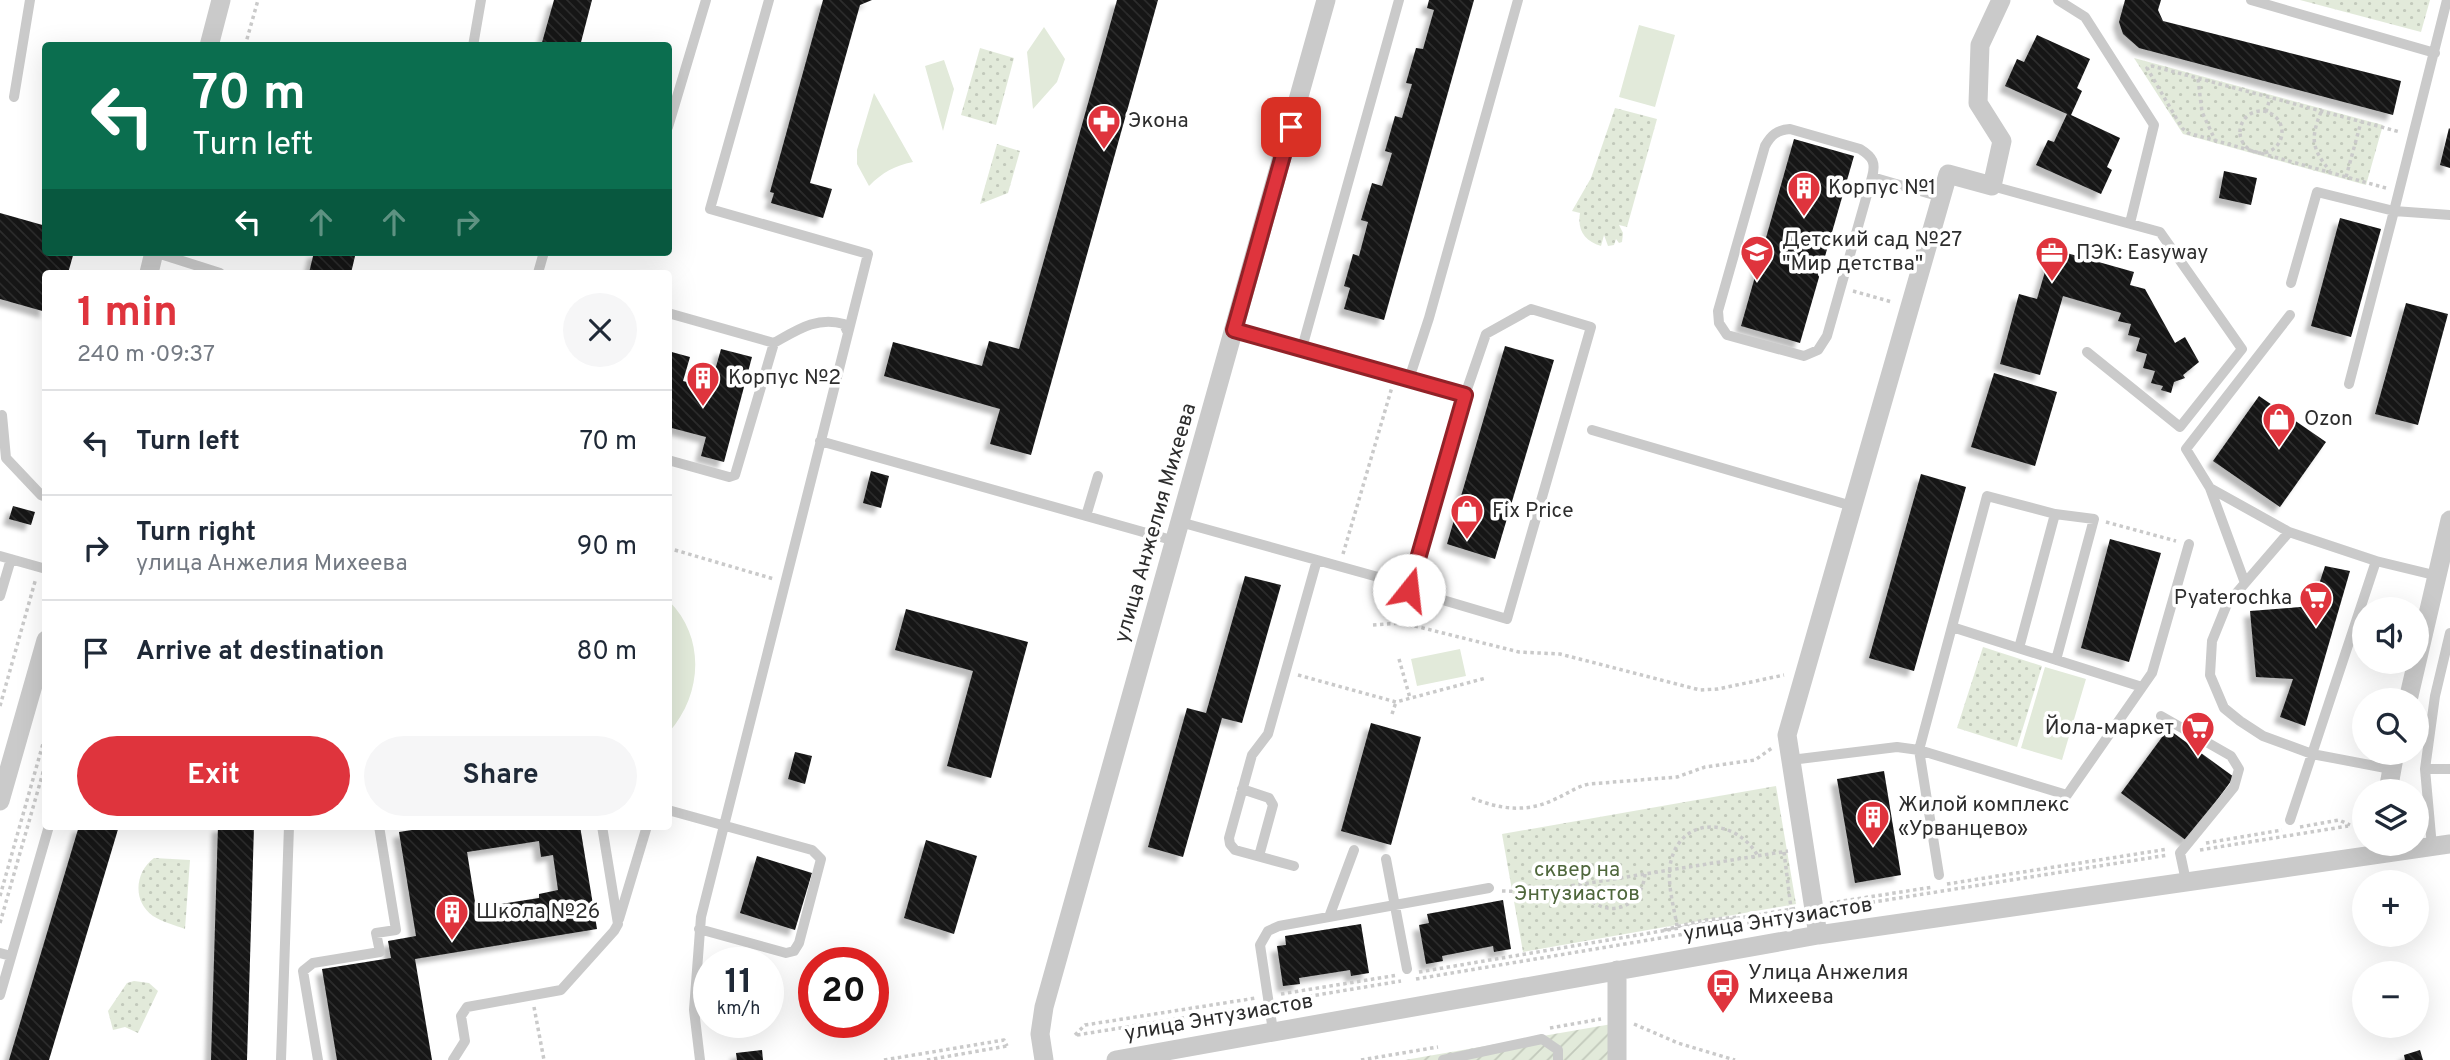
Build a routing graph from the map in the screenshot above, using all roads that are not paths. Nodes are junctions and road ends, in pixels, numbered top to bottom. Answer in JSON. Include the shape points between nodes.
{"nodes":[{"id":1,"x":30,"y":0,"type":"edge"},
{"id":2,"x":221,"y":0,"type":"edge"},
{"id":3,"x":481,"y":0,"type":"edge"},
{"id":4,"x":706,"y":0,"type":"edge"},
{"id":5,"x":769,"y":0,"type":"edge"},
{"id":6,"x":1326,"y":0,"type":"edge"},
{"id":7,"x":1399,"y":0,"type":"edge"},
{"id":8,"x":1518,"y":0,"type":"edge"},
{"id":9,"x":2001,"y":0,"type":"edge"},
{"id":10,"x":2058,"y":0,"type":"edge"},
{"id":11,"x":2251,"y":0,"type":"edge"},
{"id":12,"x":2447,"y":0,"type":"edge"},
{"id":13,"x":210,"y":42,"type":"edge"},
{"id":14,"x":474,"y":42,"type":"edge"},
{"id":15,"x":2435,"y":53,"type":"junction"},
{"id":16,"x":14,"y":97,"type":"dead end"},
{"id":17,"x":672,"y":114,"type":"edge"},
{"id":18,"x":1872,"y":177,"type":"junction"},
{"id":19,"x":1992,"y":186,"type":"junction"},
{"id":20,"x":1941,"y":197,"type":"junction"},
{"id":21,"x":2394,"y":211,"type":"junction"},
{"id":22,"x":2450,"y":215,"type":"edge"},
{"id":23,"x":2130,"y":223,"type":"junction"},
{"id":24,"x":167,"y":256,"type":"edge"},
{"id":25,"x":211,"y":270,"type":"edge"},
{"id":26,"x":2291,"y":283,"type":"dead end"},
{"id":27,"x":672,"y":314,"type":"edge"},
{"id":28,"x":2290,"y":315,"type":"dead end"},
{"id":29,"x":1234,"y":330,"type":"junction"},
{"id":30,"x":847,"y":331,"type":"junction"},
{"id":31,"x":774,"y":343,"type":"junction"},
{"id":32,"x":1301,"y":348,"type":"junction"},
{"id":33,"x":2087,"y":352,"type":"dead end"},
{"id":34,"x":1409,"y":379,"type":"junction"},
{"id":35,"x":2349,"y":384,"type":"dead end"},
{"id":36,"x":1465,"y":395,"type":"junction"},
{"id":37,"x":2,"y":415,"type":"dead end"},
{"id":38,"x":1592,"y":430,"type":"dead end"},
{"id":39,"x":820,"y":441,"type":"junction"},
{"id":40,"x":672,"y":461,"type":"edge"},
{"id":41,"x":1098,"y":476,"type":"dead end"},
{"id":42,"x":2210,"y":488,"type":"junction"},
{"id":43,"x":42,"y":495,"type":"edge"},
{"id":44,"x":1852,"y":506,"type":"junction"},
{"id":45,"x":2055,"y":514,"type":"junction"},
{"id":46,"x":1086,"y":516,"type":"junction"},
{"id":47,"x":2450,"y":520,"type":"edge"},
{"id":48,"x":1177,"y":531,"type":"junction"},
{"id":49,"x":2289,"y":532,"type":"junction"},
{"id":50,"x":2189,"y":544,"type":"road end"},
{"id":51,"x":5,"y":558,"type":"edge"},
{"id":52,"x":1317,"y":560,"type":"junction"},
{"id":53,"x":2376,"y":561,"type":"junction"},
{"id":54,"x":42,"y":568,"type":"edge"},
{"id":55,"x":2438,"y":576,"type":"junction"},
{"id":56,"x":1378,"y":577,"type":"dead end"},
{"id":57,"x":2245,"y":583,"type":"junction"},
{"id":58,"x":0,"y":596,"type":"edge"},
{"id":59,"x":1952,"y":627,"type":"junction"},
{"id":60,"x":2450,"y":633,"type":"edge"},
{"id":61,"x":2019,"y":648,"type":"junction"},
{"id":62,"x":42,"y":654,"type":"edge"},
{"id":63,"x":2056,"y":660,"type":"junction"},
{"id":64,"x":2142,"y":687,"type":"junction"},
{"id":65,"x":2411,"y":688,"type":"edge"},
{"id":66,"x":2161,"y":716,"type":"dead end"},
{"id":67,"x":1919,"y":750,"type":"junction"},
{"id":68,"x":2312,"y":754,"type":"junction"},
{"id":69,"x":2352,"y":757,"type":"edge"},
{"id":70,"x":1791,"y":760,"type":"junction"},
{"id":71,"x":2425,"y":769,"type":"junction"},
{"id":72,"x":2450,"y":769,"type":"edge"},
{"id":73,"x":1242,"y":789,"type":"junction"},
{"id":74,"x":0,"y":801,"type":"edge"},
{"id":75,"x":672,"y":811,"type":"edge"},
{"id":76,"x":2290,"y":820,"type":"dead end"},
{"id":77,"x":723,"y":825,"type":"junction"},
{"id":78,"x":48,"y":830,"type":"edge"},
{"id":79,"x":289,"y":830,"type":"edge"},
{"id":80,"x":380,"y":830,"type":"edge"},
{"id":81,"x":603,"y":830,"type":"edge"},
{"id":82,"x":646,"y":830,"type":"edge"},
{"id":83,"x":2441,"y":845,"type":"edge"},
{"id":84,"x":1354,"y":850,"type":"dead end"},
{"id":85,"x":2352,"y":854,"type":"edge"},
{"id":86,"x":1259,"y":856,"type":"junction"},
{"id":87,"x":1386,"y":859,"type":"dead end"},
{"id":88,"x":1294,"y":866,"type":"dead end"},
{"id":89,"x":1939,"y":875,"type":"dead end"},
{"id":90,"x":2186,"y":881,"type":"junction"},
{"id":91,"x":1489,"y":888,"type":"road end"},
{"id":92,"x":1395,"y":905,"type":"junction"},
{"id":93,"x":1329,"y":917,"type":"junction"},
{"id":94,"x":618,"y":924,"type":"junction"},
{"id":95,"x":699,"y":929,"type":"junction"},
{"id":96,"x":1818,"y":935,"type":"junction"},
{"id":97,"x":0,"y":953,"type":"edge"},
{"id":98,"x":11,"y":956,"type":"junction"},
{"id":99,"x":1407,"y":968,"type":"dead end"},
{"id":100,"x":1617,"y":970,"type":"junction"},
{"id":101,"x":0,"y":995,"type":"edge"},
{"id":102,"x":1273,"y":1031,"type":"junction"},
{"id":103,"x":281,"y":1060,"type":"edge"},
{"id":104,"x":318,"y":1060,"type":"edge"},
{"id":105,"x":453,"y":1060,"type":"edge"},
{"id":106,"x":700,"y":1060,"type":"edge"},
{"id":107,"x":1044,"y":1060,"type":"edge"},
{"id":108,"x":1116,"y":1060,"type":"edge"},
{"id":109,"x":1443,"y":1060,"type":"edge"},
{"id":110,"x":1558,"y":1060,"type":"edge"},
{"id":111,"x":1617,"y":1060,"type":"edge"}],
"edges":[{"from":1,"to":16,"type":"lane"},
{"from":2,"to":13,"type":"street"},
{"from":3,"to":14,"type":"lane"},
{"from":4,"to":17,"type":"lane"},
{"from":5,"to":30,"type":"lane","via":[[710,209],[869,254]]},
{"from":6,"to":29,"type":"street","name":"улица Анжелия Михеева"},
{"from":7,"to":32,"type":"lane"},
{"from":8,"to":34,"type":"lane"},
{"from":9,"to":19,"type":"street","via":[[1979,57],[1978,103],[2002,141]]},
{"from":10,"to":23,"type":"lane","via":[[2085,17],[2154,125]]},
{"from":11,"to":15,"type":"lane"},
{"from":12,"to":15,"type":"lane"},
{"from":15,"to":21,"type":"lane"},
{"from":18,"to":18,"type":"lane","via":[[1824,343],[1804,356],[1727,335],[1718,323],[1718,311],[1769,138],[1790,129],[1860,149],[1873,160]]},
{"from":18,"to":20,"type":"lane"},
{"from":19,"to":20,"type":"street","via":[[1948,174]]},
{"from":19,"to":23,"type":"lane"},
{"from":20,"to":44,"type":"street"},
{"from":21,"to":22,"type":"lane"},
{"from":21,"to":26,"type":"lane","via":[[2317,192]]},
{"from":21,"to":35,"type":"lane"},
{"from":23,"to":33,"type":"lane","via":[[2160,232],[2242,349],[2180,428]]},
{"from":24,"to":25,"type":"lane"},
{"from":27,"to":31,"type":"lane"},
{"from":28,"to":42,"type":"lane","via":[[2186,449]]},
{"from":29,"to":32,"type":"lane"},
{"from":29,"to":48,"type":"street","name":"улица Анжелия Михеева"},
{"from":30,"to":31,"type":"lane","via":[[844,324],[817,322]]},
{"from":30,"to":39,"type":"lane"},
{"from":31,"to":40,"type":"lane","via":[[735,475]]},
{"from":32,"to":34,"type":"lane"},
{"from":34,"to":36,"type":"lane"},
{"from":36,"to":36,"type":"lane","via":[[1409,590],[1507,619],[1591,327],[1531,309],[1486,334]]},
{"from":37,"to":43,"type":"lane","via":[[6,458]]},
{"from":38,"to":44,"type":"lane"},
{"from":39,"to":46,"type":"lane"},
{"from":39,"to":77,"type":"lane"},
{"from":41,"to":46,"type":"lane"},
{"from":42,"to":49,"type":"lane"},
{"from":42,"to":57,"type":"lane"},
{"from":44,"to":70,"type":"street","via":[[1787,736]]},
{"from":45,"to":59,"type":"lane","via":[[1987,496]]},
{"from":45,"to":61,"type":"lane"},
{"from":45,"to":63,"type":"lane","via":[[2094,519]]},
{"from":46,"to":48,"type":"lane"},
{"from":47,"to":55,"type":"street"},
{"from":48,"to":52,"type":"lane"},
{"from":48,"to":107,"type":"street","name":"улица Анжелия Михеева","via":[[1044,1006],[1040,1034]]},
{"from":49,"to":53,"type":"lane"},
{"from":49,"to":57,"type":"lane"},
{"from":50,"to":64,"type":"lane","via":[[2152,673]]},
{"from":51,"to":54,"type":"lane"},
{"from":51,"to":58,"type":"lane"},
{"from":52,"to":56,"type":"lane"},
{"from":52,"to":73,"type":"lane","via":[[1268,734],[1252,755]]},
{"from":53,"to":55,"type":"lane"},
{"from":53,"to":68,"type":"lane"},
{"from":55,"to":65,"type":"street"},
{"from":57,"to":68,"type":"lane","via":[[2227,604],[2212,641],[2210,676],[2224,708],[2263,736]]},
{"from":59,"to":61,"type":"lane"},
{"from":59,"to":67,"type":"lane"},
{"from":60,"to":71,"type":"lane"},
{"from":61,"to":63,"type":"lane"},
{"from":62,"to":74,"type":"street"},
{"from":63,"to":64,"type":"lane"},
{"from":64,"to":67,"type":"lane","via":[[2067,795]]},
{"from":66,"to":90,"type":"lane","via":[[2231,756],[2239,769],[2234,787],[2183,850]]},
{"from":67,"to":70,"type":"lane","via":[[1897,747]]},
{"from":67,"to":89,"type":"lane"},
{"from":68,"to":69,"type":"lane"},
{"from":68,"to":76,"type":"lane"},
{"from":70,"to":96,"type":"street"},
{"from":71,"to":72,"type":"lane"},
{"from":71,"to":83,"type":"lane"},
{"from":73,"to":86,"type":"lane","via":[[1229,841],[1235,850]]},
{"from":73,"to":86,"type":"lane","via":[[1269,798],[1273,805]]},
{"from":75,"to":77,"type":"lane"},
{"from":77,"to":95,"type":"lane"},
{"from":77,"to":95,"type":"lane","via":[[812,850],[821,865],[794,951],[786,953]]},
{"from":78,"to":98,"type":"lane"},
{"from":79,"to":103,"type":"lane"},
{"from":80,"to":104,"type":"lane","via":[[396,930],[376,933],[380,952],[313,963],[303,971]]},
{"from":81,"to":94,"type":"lane"},
{"from":82,"to":94,"type":"lane"},
{"from":84,"to":93,"type":"lane"},
{"from":85,"to":90,"type":"street","name":"улица Энтузиастов"},
{"from":86,"to":88,"type":"lane"},
{"from":87,"to":92,"type":"lane"},
{"from":90,"to":96,"type":"street","name":"улица Энтузиастов"},
{"from":91,"to":92,"type":"lane"},
{"from":92,"to":93,"type":"lane"},
{"from":92,"to":99,"type":"lane"},
{"from":93,"to":102,"type":"lane","via":[[1279,926],[1263,937],[1260,945]]},
{"from":94,"to":105,"type":"lane","via":[[564,989],[467,1007],[461,1016],[465,1041]]},
{"from":95,"to":106,"type":"lane","via":[[694,1010]]},
{"from":96,"to":100,"type":"street","name":"улица Энтузиастов"},
{"from":97,"to":98,"type":"lane"},
{"from":98,"to":101,"type":"lane"},
{"from":100,"to":102,"type":"street","name":"улица Энтузиастов"},
{"from":100,"to":111,"type":"street"},
{"from":102,"to":108,"type":"street","name":"улица Энтузиастов"},
{"from":109,"to":110,"type":"lane","via":[[1542,1039],[1558,1050]]}]}
